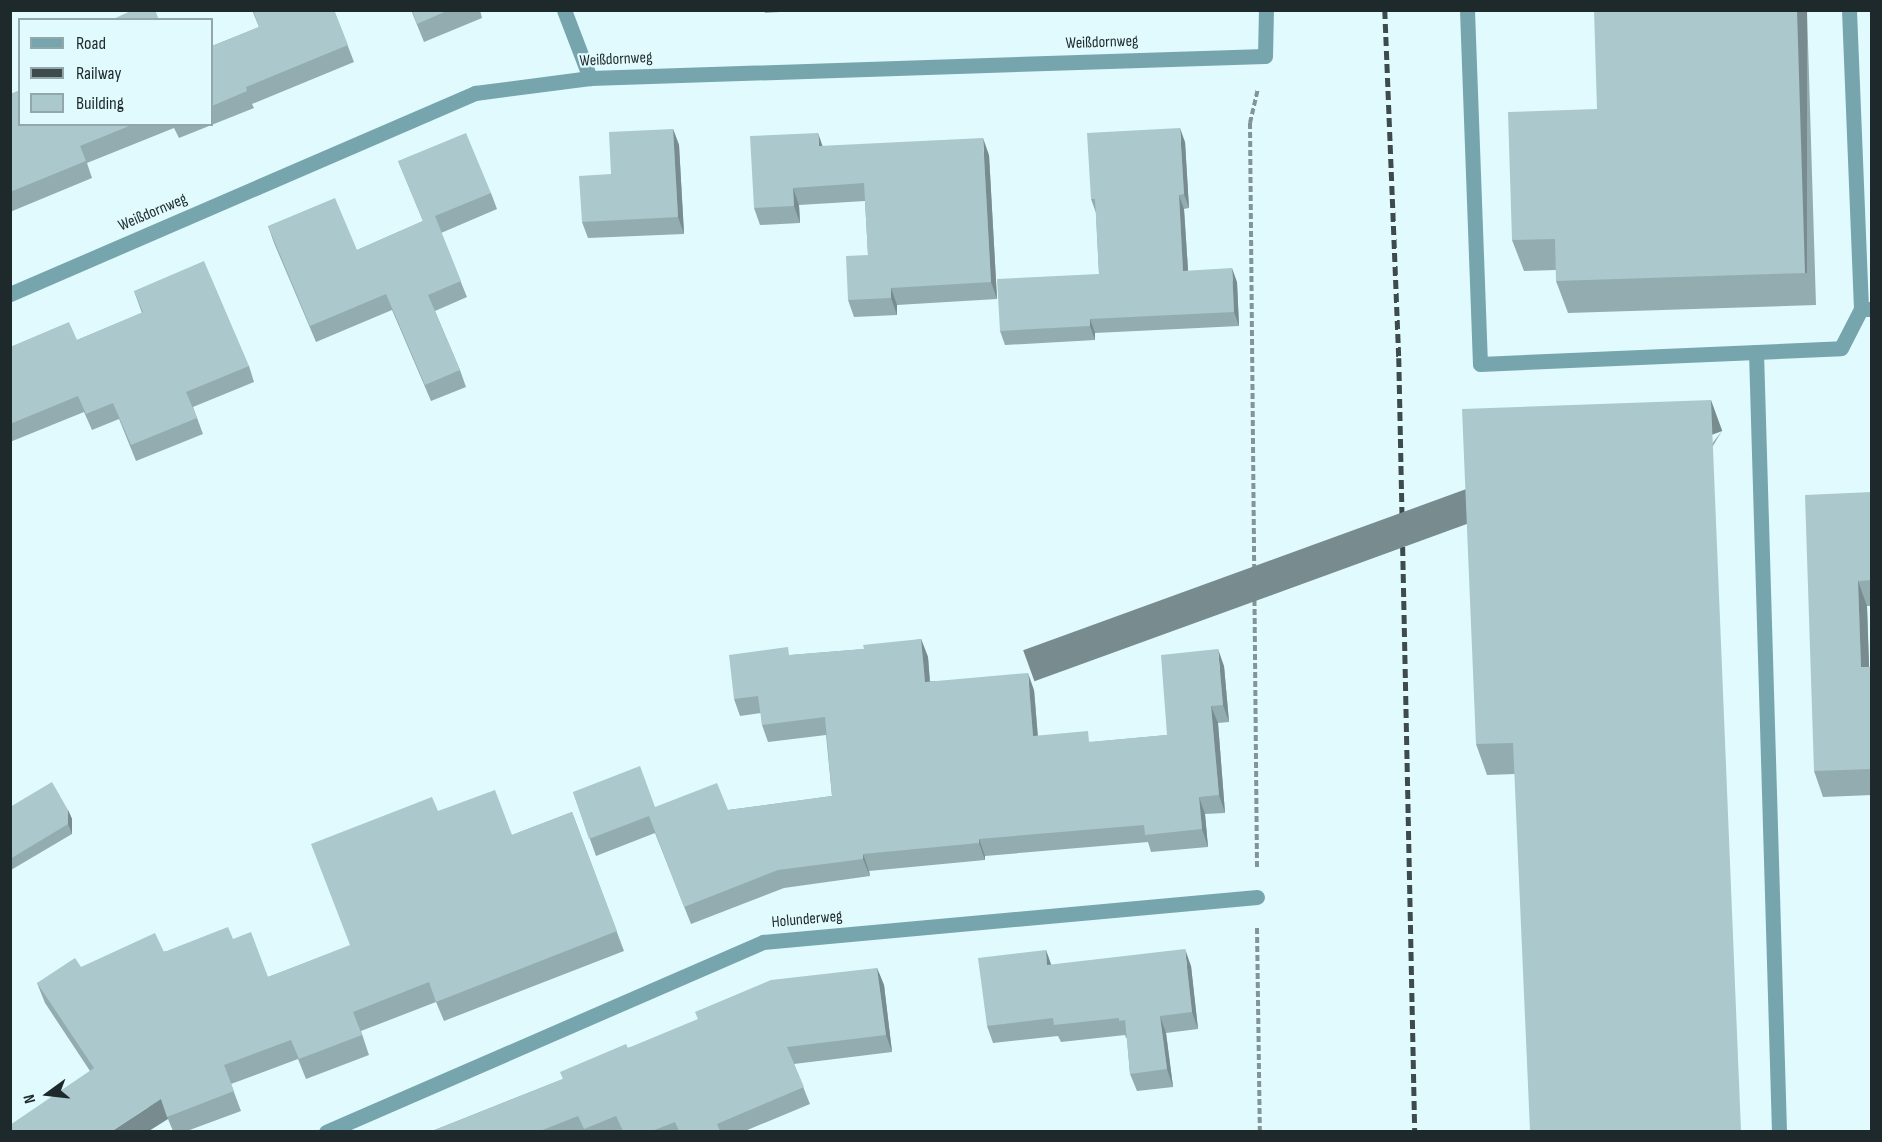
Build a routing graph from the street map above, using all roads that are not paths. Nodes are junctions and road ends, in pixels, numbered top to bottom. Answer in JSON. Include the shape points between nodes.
{"nodes":[{"id":1,"x":564,"y":10,"type":"edge"},
{"id":2,"x":1266,"y":10,"type":"edge"},
{"id":3,"x":1467,"y":10,"type":"edge"},
{"id":4,"x":1849,"y":10,"type":"edge"},
{"id":5,"x":590,"y":78,"type":"junction"},
{"id":6,"x":10,"y":294,"type":"edge"},
{"id":7,"x":1866,"y":309,"type":"edge"},
{"id":8,"x":1756,"y":352,"type":"junction"},
{"id":9,"x":1257,"y":897,"type":"road end"},
{"id":10,"x":326,"y":1131,"type":"edge"},
{"id":11,"x":1779,"y":1131,"type":"edge"}],
"edges":[{"from":1,"to":5,"type":"street"},
{"from":2,"to":5,"type":"street","name":"Weißdornweg","via":[[1265,56]]},
{"from":3,"to":8,"type":"street","via":[[1480,364]]},
{"from":4,"to":7,"type":"street"},
{"from":5,"to":6,"type":"street","name":"Weißdornweg","via":[[475,93]]},
{"from":7,"to":8,"type":"street","via":[[1841,348]]},
{"from":8,"to":11,"type":"street"},
{"from":9,"to":10,"type":"street","name":"Holunderweg","via":[[763,942]]}]}
